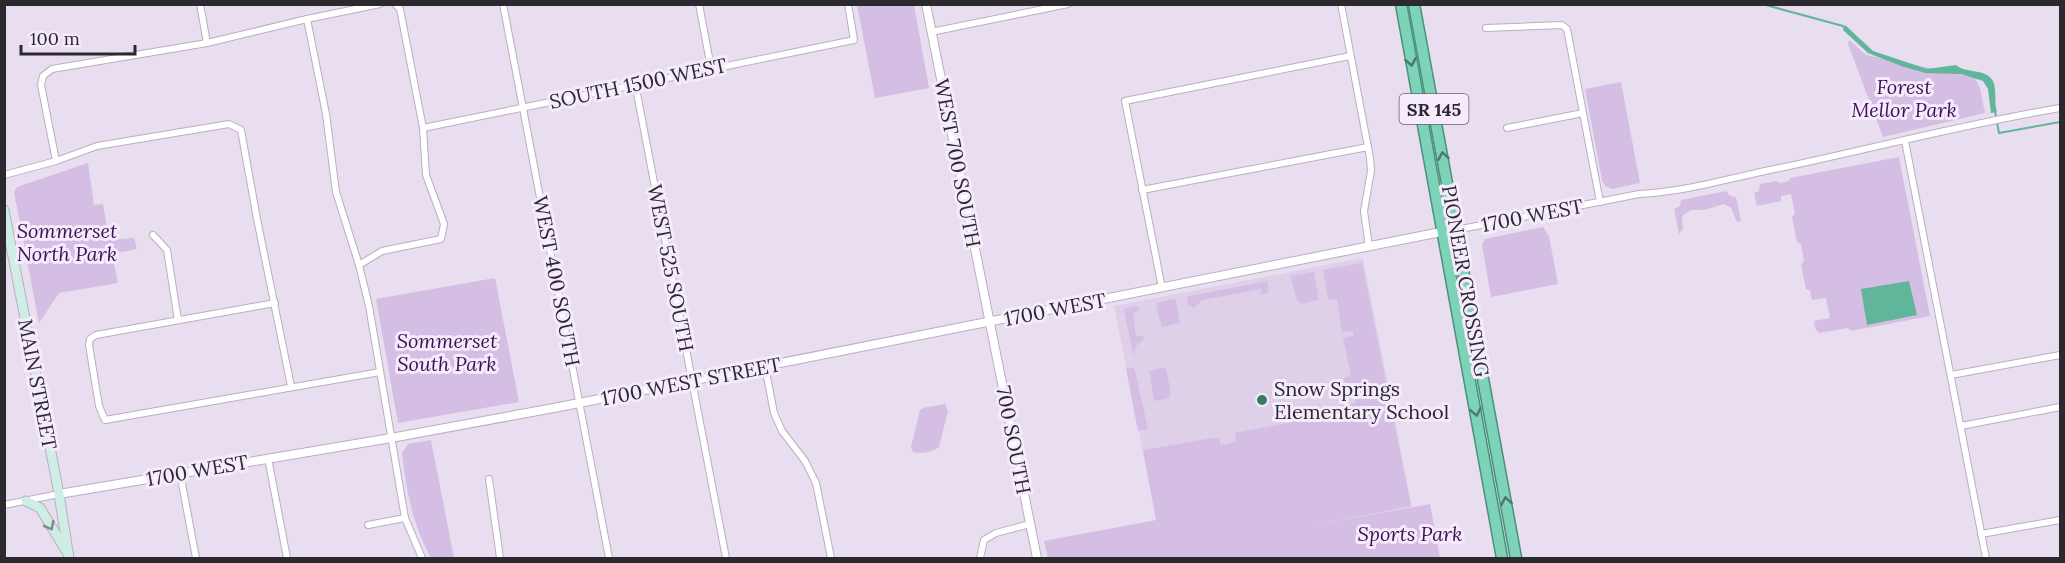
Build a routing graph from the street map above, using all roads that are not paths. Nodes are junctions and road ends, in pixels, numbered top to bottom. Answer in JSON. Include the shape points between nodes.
{"nodes":[{"id":1,"x":200,"y":4,"type":"edge"},
{"id":2,"x":380,"y":4,"type":"edge"},
{"id":3,"x":395,"y":4,"type":"edge"},
{"id":4,"x":503,"y":4,"type":"edge"},
{"id":5,"x":699,"y":4,"type":"edge"},
{"id":6,"x":848,"y":4,"type":"edge"},
{"id":7,"x":926,"y":4,"type":"edge"},
{"id":8,"x":1068,"y":4,"type":"edge"},
{"id":9,"x":1341,"y":4,"type":"edge"},
{"id":10,"x":1401,"y":4,"type":"edge"},
{"id":11,"x":1414,"y":4,"type":"edge"},
{"id":12,"x":307,"y":19,"type":"junction"},
{"id":13,"x":1486,"y":28,"type":"dead end"},
{"id":14,"x":932,"y":32,"type":"junction"},
{"id":15,"x":207,"y":43,"type":"junction"},
{"id":16,"x":1350,"y":56,"type":"junction"},
{"id":17,"x":711,"y":68,"type":"junction"},
{"id":18,"x":635,"y":83,"type":"junction"},
{"id":19,"x":523,"y":108,"type":"junction"},
{"id":20,"x":2061,"y":108,"type":"edge"},
{"id":21,"x":1583,"y":113,"type":"junction"},
{"id":22,"x":423,"y":128,"type":"junction"},
{"id":23,"x":1507,"y":128,"type":"dead end"},
{"id":24,"x":1905,"y":141,"type":"junction"},
{"id":25,"x":1368,"y":147,"type":"junction"},
{"id":26,"x":56,"y":161,"type":"junction"},
{"id":27,"x":4,"y":175,"type":"edge"},
{"id":28,"x":1142,"y":190,"type":"junction"},
{"id":29,"x":1600,"y":202,"type":"junction"},
{"id":30,"x":4,"y":210,"type":"edge"},
{"id":31,"x":1456,"y":230,"type":"junction"},
{"id":32,"x":1443,"y":232,"type":"junction"},
{"id":33,"x":153,"y":235,"type":"dead end"},
{"id":34,"x":1369,"y":248,"type":"junction"},
{"id":35,"x":359,"y":265,"type":"junction"},
{"id":36,"x":1162,"y":288,"type":"junction"},
{"id":37,"x":275,"y":303,"type":"junction"},
{"id":38,"x":178,"y":320,"type":"junction"},
{"id":39,"x":990,"y":322,"type":"junction"},
{"id":40,"x":2061,"y":355,"type":"edge"},
{"id":41,"x":765,"y":366,"type":"junction"},
{"id":42,"x":380,"y":372,"type":"junction"},
{"id":43,"x":1951,"y":375,"type":"junction"},
{"id":44,"x":692,"y":380,"type":"junction"},
{"id":45,"x":291,"y":386,"type":"junction"},
{"id":46,"x":580,"y":402,"type":"junction"},
{"id":47,"x":2061,"y":407,"type":"edge"},
{"id":48,"x":1961,"y":426,"type":"junction"},
{"id":49,"x":391,"y":438,"type":"junction"},
{"id":50,"x":268,"y":458,"type":"junction"},
{"id":51,"x":180,"y":473,"type":"junction"},
{"id":52,"x":489,"y":479,"type":"dead end"},
{"id":53,"x":59,"y":494,"type":"junction"},
{"id":54,"x":26,"y":501,"type":"junction"},
{"id":55,"x":4,"y":505,"type":"edge"},
{"id":56,"x":405,"y":518,"type":"junction"},
{"id":57,"x":2061,"y":520,"type":"edge"},
{"id":58,"x":1030,"y":524,"type":"junction"},
{"id":59,"x":368,"y":525,"type":"dead end"},
{"id":60,"x":1981,"y":534,"type":"junction"},
{"id":61,"x":69,"y":558,"type":"edge"},
{"id":62,"x":196,"y":558,"type":"edge"},
{"id":63,"x":287,"y":558,"type":"edge"},
{"id":64,"x":422,"y":558,"type":"edge"},
{"id":65,"x":500,"y":558,"type":"edge"},
{"id":66,"x":609,"y":558,"type":"edge"},
{"id":67,"x":726,"y":558,"type":"edge"},
{"id":68,"x":831,"y":558,"type":"edge"},
{"id":69,"x":980,"y":558,"type":"edge"},
{"id":70,"x":1037,"y":558,"type":"edge"},
{"id":71,"x":1502,"y":558,"type":"edge"},
{"id":72,"x":1516,"y":558,"type":"edge"},
{"id":73,"x":1986,"y":558,"type":"edge"}],
"edges":[{"from":1,"to":15,"type":"street"},
{"from":2,"to":12,"type":"street"},
{"from":3,"to":22,"type":"street","via":[[400,9]]},
{"from":4,"to":19,"type":"street","name":"WEST 400 SOUTH"},
{"from":5,"to":17,"type":"street"},
{"from":6,"to":17,"type":"street","name":"SOUTH 1500 WEST","via":[[854,40]]},
{"from":7,"to":14,"type":"street","name":"WEST 700 SOUTH"},
{"from":8,"to":14,"type":"street"},
{"from":9,"to":16,"type":"street"},
{"from":10,"to":32,"type":"highway","name":"PIONEER CROSSING","number":"SR 145","one_way":true},
{"from":31,"to":11,"type":"highway","name":"PIONEER CROSSING","number":"SR 145","one_way":true},
{"from":12,"to":15,"type":"street"},
{"from":12,"to":35,"type":"street","via":[[326,114],[336,192]]},
{"from":13,"to":21,"type":"street","via":[[1562,25],[1567,29]]},
{"from":14,"to":39,"type":"street","name":"WEST 700 SOUTH"},
{"from":15,"to":26,"type":"street","via":[[52,69],[43,76],[40,85]]},
{"from":16,"to":25,"type":"street"},
{"from":16,"to":28,"type":"street","via":[[1125,101]]},
{"from":17,"to":18,"type":"street","name":"SOUTH 1500 WEST"},
{"from":18,"to":19,"type":"street","name":"SOUTH 1500 WEST"},
{"from":18,"to":44,"type":"street","name":"WEST 525 SOUTH"},
{"from":19,"to":22,"type":"street","name":"SOUTH 1500 WEST"},
{"from":19,"to":46,"type":"street","name":"WEST 400 SOUTH"},
{"from":20,"to":24,"type":"street","name":"1700 WEST"},
{"from":21,"to":23,"type":"street"},
{"from":21,"to":29,"type":"street"},
{"from":22,"to":35,"type":"street","via":[[426,175],[444,224],[441,239],[382,251]]},
{"from":24,"to":29,"type":"street","name":"1700 WEST"},
{"from":24,"to":43,"type":"street"},
{"from":25,"to":28,"type":"street"},
{"from":25,"to":34,"type":"street","via":[[1371,171],[1364,211]]},
{"from":26,"to":27,"type":"street"},
{"from":26,"to":37,"type":"street","via":[[97,146],[229,124],[242,130]]},
{"from":28,"to":36,"type":"street"},
{"from":29,"to":31,"type":"street","name":"1700 WEST"},
{"from":30,"to":53,"type":"main road","name":"MAIN STREET"},
{"from":31,"to":32,"type":"street","name":"1700 WEST"},
{"from":72,"to":31,"type":"highway","name":"PIONEER CROSSING","number":"SR 145","one_way":true},
{"from":32,"to":34,"type":"street","name":"1700 WEST"},
{"from":32,"to":71,"type":"highway","name":"PIONEER CROSSING","number":"SR 145","one_way":true},
{"from":33,"to":38,"type":"street","via":[[167,250]]},
{"from":34,"to":36,"type":"street","name":"1700 WEST"},
{"from":35,"to":42,"type":"street"},
{"from":36,"to":39,"type":"street","name":"1700 WEST"},
{"from":37,"to":38,"type":"street"},
{"from":37,"to":45,"type":"street"},
{"from":38,"to":45,"type":"street","via":[[96,334],[90,339],[99,406],[105,420]]},
{"from":39,"to":41,"type":"street","name":"1700 WEST STREET"},
{"from":39,"to":58,"type":"street","name":"700 SOUTH"},
{"from":40,"to":43,"type":"street"},
{"from":41,"to":44,"type":"street","name":"1700 WEST STREET"},
{"from":41,"to":68,"type":"street","via":[[774,413],[816,483]]},
{"from":42,"to":45,"type":"street"},
{"from":42,"to":49,"type":"street"},
{"from":43,"to":48,"type":"street"},
{"from":44,"to":46,"type":"street","name":"1700 WEST STREET"},
{"from":44,"to":67,"type":"street","name":"WEST 525 SOUTH"},
{"from":46,"to":49,"type":"street","name":"1700 WEST STREET"},
{"from":46,"to":66,"type":"street","name":"WEST 400 SOUTH"},
{"from":47,"to":48,"type":"street"},
{"from":48,"to":60,"type":"street"},
{"from":49,"to":50,"type":"street","name":"1700 WEST"},
{"from":49,"to":56,"type":"street"},
{"from":50,"to":51,"type":"street","name":"1700 WEST"},
{"from":50,"to":63,"type":"street"},
{"from":51,"to":53,"type":"street","name":"1700 WEST"},
{"from":51,"to":62,"type":"street"},
{"from":52,"to":65,"type":"street"},
{"from":53,"to":54,"type":"street","name":"1700 WEST"},
{"from":53,"to":61,"type":"main road","name":"MAIN STREET"},
{"from":54,"to":55,"type":"street","name":"1700 WEST"},
{"from":54,"to":61,"type":"main road","one_way":true,"via":[[40,508]]},
{"from":56,"to":59,"type":"street"},
{"from":56,"to":64,"type":"street"},
{"from":57,"to":60,"type":"street"},
{"from":58,"to":69,"type":"street","via":[[984,540]]},
{"from":58,"to":70,"type":"street","name":"700 SOUTH"},
{"from":60,"to":73,"type":"street"}]}
